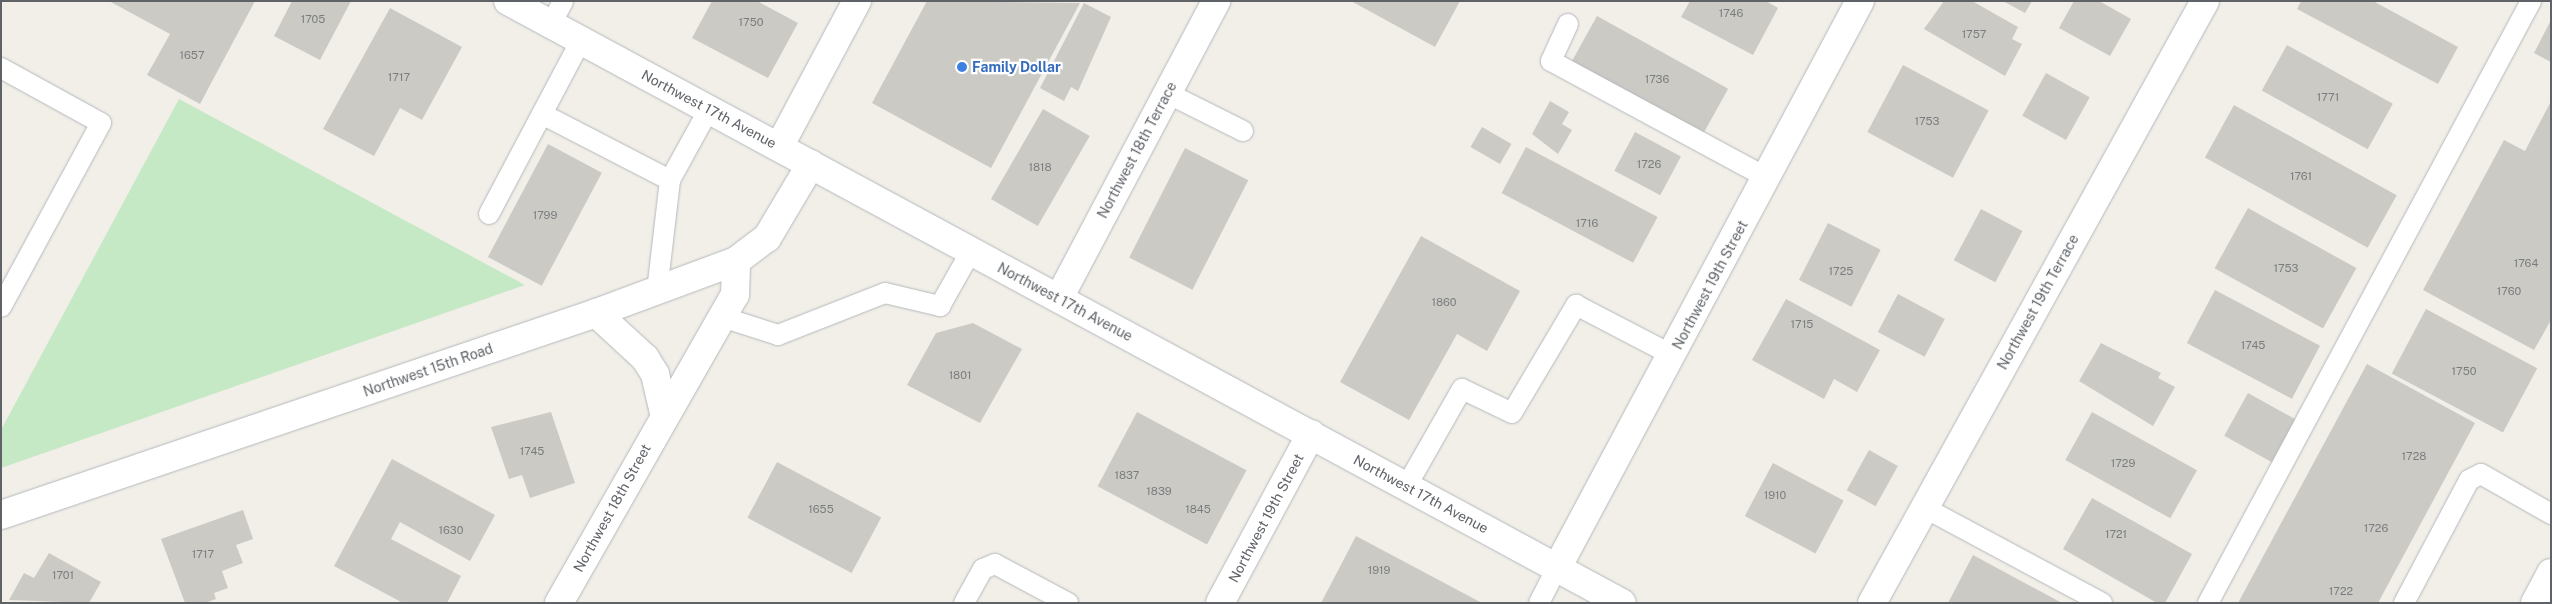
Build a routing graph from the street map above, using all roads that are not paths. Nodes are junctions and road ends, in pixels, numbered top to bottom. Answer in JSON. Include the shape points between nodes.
{"nodes":[{"id":1,"x":508,"y":1,"type":"edge"},
{"id":2,"x":1860,"y":1,"type":"edge"},
{"id":3,"x":2205,"y":1,"type":"edge"},
{"id":4,"x":2531,"y":1,"type":"edge"},
{"id":5,"x":853,"y":3,"type":"edge"},
{"id":6,"x":1210,"y":3,"type":"edge"},
{"id":7,"x":557,"y":13,"type":"edge"},
{"id":8,"x":1568,"y":24,"type":"dead end"},
{"id":9,"x":581,"y":40,"type":"junction"},
{"id":10,"x":1,"y":68,"type":"edge"},
{"id":11,"x":1167,"y":93,"type":"junction"},
{"id":12,"x":709,"y":109,"type":"junction"},
{"id":13,"x":542,"y":114,"type":"junction"},
{"id":14,"x":1243,"y":131,"type":"dead end"},
{"id":15,"x":779,"y":147,"type":"junction"},
{"id":16,"x":811,"y":164,"type":"junction"},
{"id":17,"x":1767,"y":178,"type":"junction"},
{"id":18,"x":670,"y":180,"type":"junction"},
{"id":19,"x":489,"y":214,"type":"dead end"},
{"id":20,"x":971,"y":251,"type":"junction"},
{"id":21,"x":736,"y":261,"type":"junction"},
{"id":22,"x":657,"y":291,"type":"junction"},
{"id":23,"x":1059,"y":298,"type":"junction"},
{"id":24,"x":1,"y":307,"type":"edge"},
{"id":25,"x":596,"y":313,"type":"junction"},
{"id":26,"x":722,"y":317,"type":"junction"},
{"id":27,"x":1672,"y":356,"type":"junction"},
{"id":28,"x":664,"y":413,"type":"junction"},
{"id":29,"x":1311,"y":434,"type":"junction"},
{"id":30,"x":1406,"y":486,"type":"junction"},
{"id":31,"x":1925,"y":508,"type":"junction"},
{"id":32,"x":2551,"y":514,"type":"edge"},
{"id":33,"x":1,"y":515,"type":"edge"},
{"id":34,"x":1557,"y":568,"type":"junction"},
{"id":35,"x":2551,"y":573,"type":"edge"},
{"id":36,"x":559,"y":603,"type":"edge"},
{"id":37,"x":964,"y":603,"type":"edge"},
{"id":38,"x":1068,"y":603,"type":"edge"},
{"id":39,"x":1220,"y":603,"type":"edge"},
{"id":40,"x":1539,"y":603,"type":"edge"},
{"id":41,"x":1622,"y":603,"type":"edge"},
{"id":42,"x":1872,"y":603,"type":"edge"},
{"id":43,"x":2102,"y":603,"type":"edge"},
{"id":44,"x":2208,"y":603,"type":"edge"},
{"id":45,"x":2404,"y":603,"type":"edge"},
{"id":46,"x":2535,"y":603,"type":"edge"}],
"edges":[{"from":1,"to":7,"type":"street","name":"Northwest 17th Avenue"},
{"from":2,"to":17,"type":"street","name":"Northwest 19th Street"},
{"from":3,"to":31,"type":"street","name":"Northwest 19th Terrace"},
{"from":4,"to":44,"type":"lane"},
{"from":5,"to":15,"type":"street"},
{"from":6,"to":11,"type":"street","name":"Northwest 18th Terrace"},
{"from":7,"to":9,"type":"street","name":"Northwest 17th Avenue"},
{"from":8,"to":17,"type":"lane","via":[[1550,61]]},
{"from":9,"to":12,"type":"street","name":"Northwest 17th Avenue"},
{"from":9,"to":13,"type":"lane"},
{"from":10,"to":24,"type":"lane","via":[[101,124]]},
{"from":11,"to":14,"type":"lane"},
{"from":11,"to":23,"type":"street","name":"Northwest 18th Terrace"},
{"from":12,"to":15,"type":"street","name":"Northwest 17th Avenue"},
{"from":12,"to":18,"type":"lane"},
{"from":13,"to":18,"type":"lane"},
{"from":13,"to":19,"type":"lane"},
{"from":15,"to":16,"type":"street","name":"Northwest 17th Avenue"},
{"from":16,"to":20,"type":"street","name":"Northwest 17th Avenue"},
{"from":16,"to":21,"type":"street","name":"Northwest 15th Road","via":[[767,238]]},
{"from":17,"to":27,"type":"street","name":"Northwest 19th Street"},
{"from":18,"to":22,"type":"lane"},
{"from":20,"to":23,"type":"street","name":"Northwest 17th Avenue"},
{"from":20,"to":26,"type":"lane","via":[[940,306],[885,293],[778,335]]},
{"from":21,"to":22,"type":"street","name":"Northwest 15th Road"},
{"from":21,"to":26,"type":"street","name":"Northwest 18th Street","via":[[735,295]]},
{"from":22,"to":25,"type":"street","name":"Northwest 15th Road"},
{"from":23,"to":29,"type":"street","name":"Northwest 17th Avenue"},
{"from":25,"to":28,"type":"street","via":[[645,358],[655,374]]},
{"from":25,"to":33,"type":"street","name":"Northwest 15th Road"},
{"from":26,"to":28,"type":"street","name":"Northwest 18th Street","via":[[683,389]]},
{"from":27,"to":30,"type":"lane","via":[[1576,305],[1512,413],[1462,389]]},
{"from":27,"to":34,"type":"street","name":"Northwest 19th Street"},
{"from":28,"to":36,"type":"street","name":"Northwest 18th Street"},
{"from":29,"to":30,"type":"street","name":"Northwest 17th Avenue"},
{"from":29,"to":39,"type":"street","name":"Northwest 19th Street"},
{"from":30,"to":34,"type":"street","name":"Northwest 17th Avenue"},
{"from":31,"to":42,"type":"street","name":"Northwest 19th Terrace"},
{"from":31,"to":43,"type":"lane"},
{"from":32,"to":45,"type":"lane","via":[[2481,474],[2469,480]]},
{"from":34,"to":40,"type":"lane"},
{"from":34,"to":41,"type":"street","name":"Northwest 17th Avenue"},
{"from":35,"to":46,"type":"street"},
{"from":37,"to":38,"type":"lane","via":[[983,569],[995,564]]}]}
